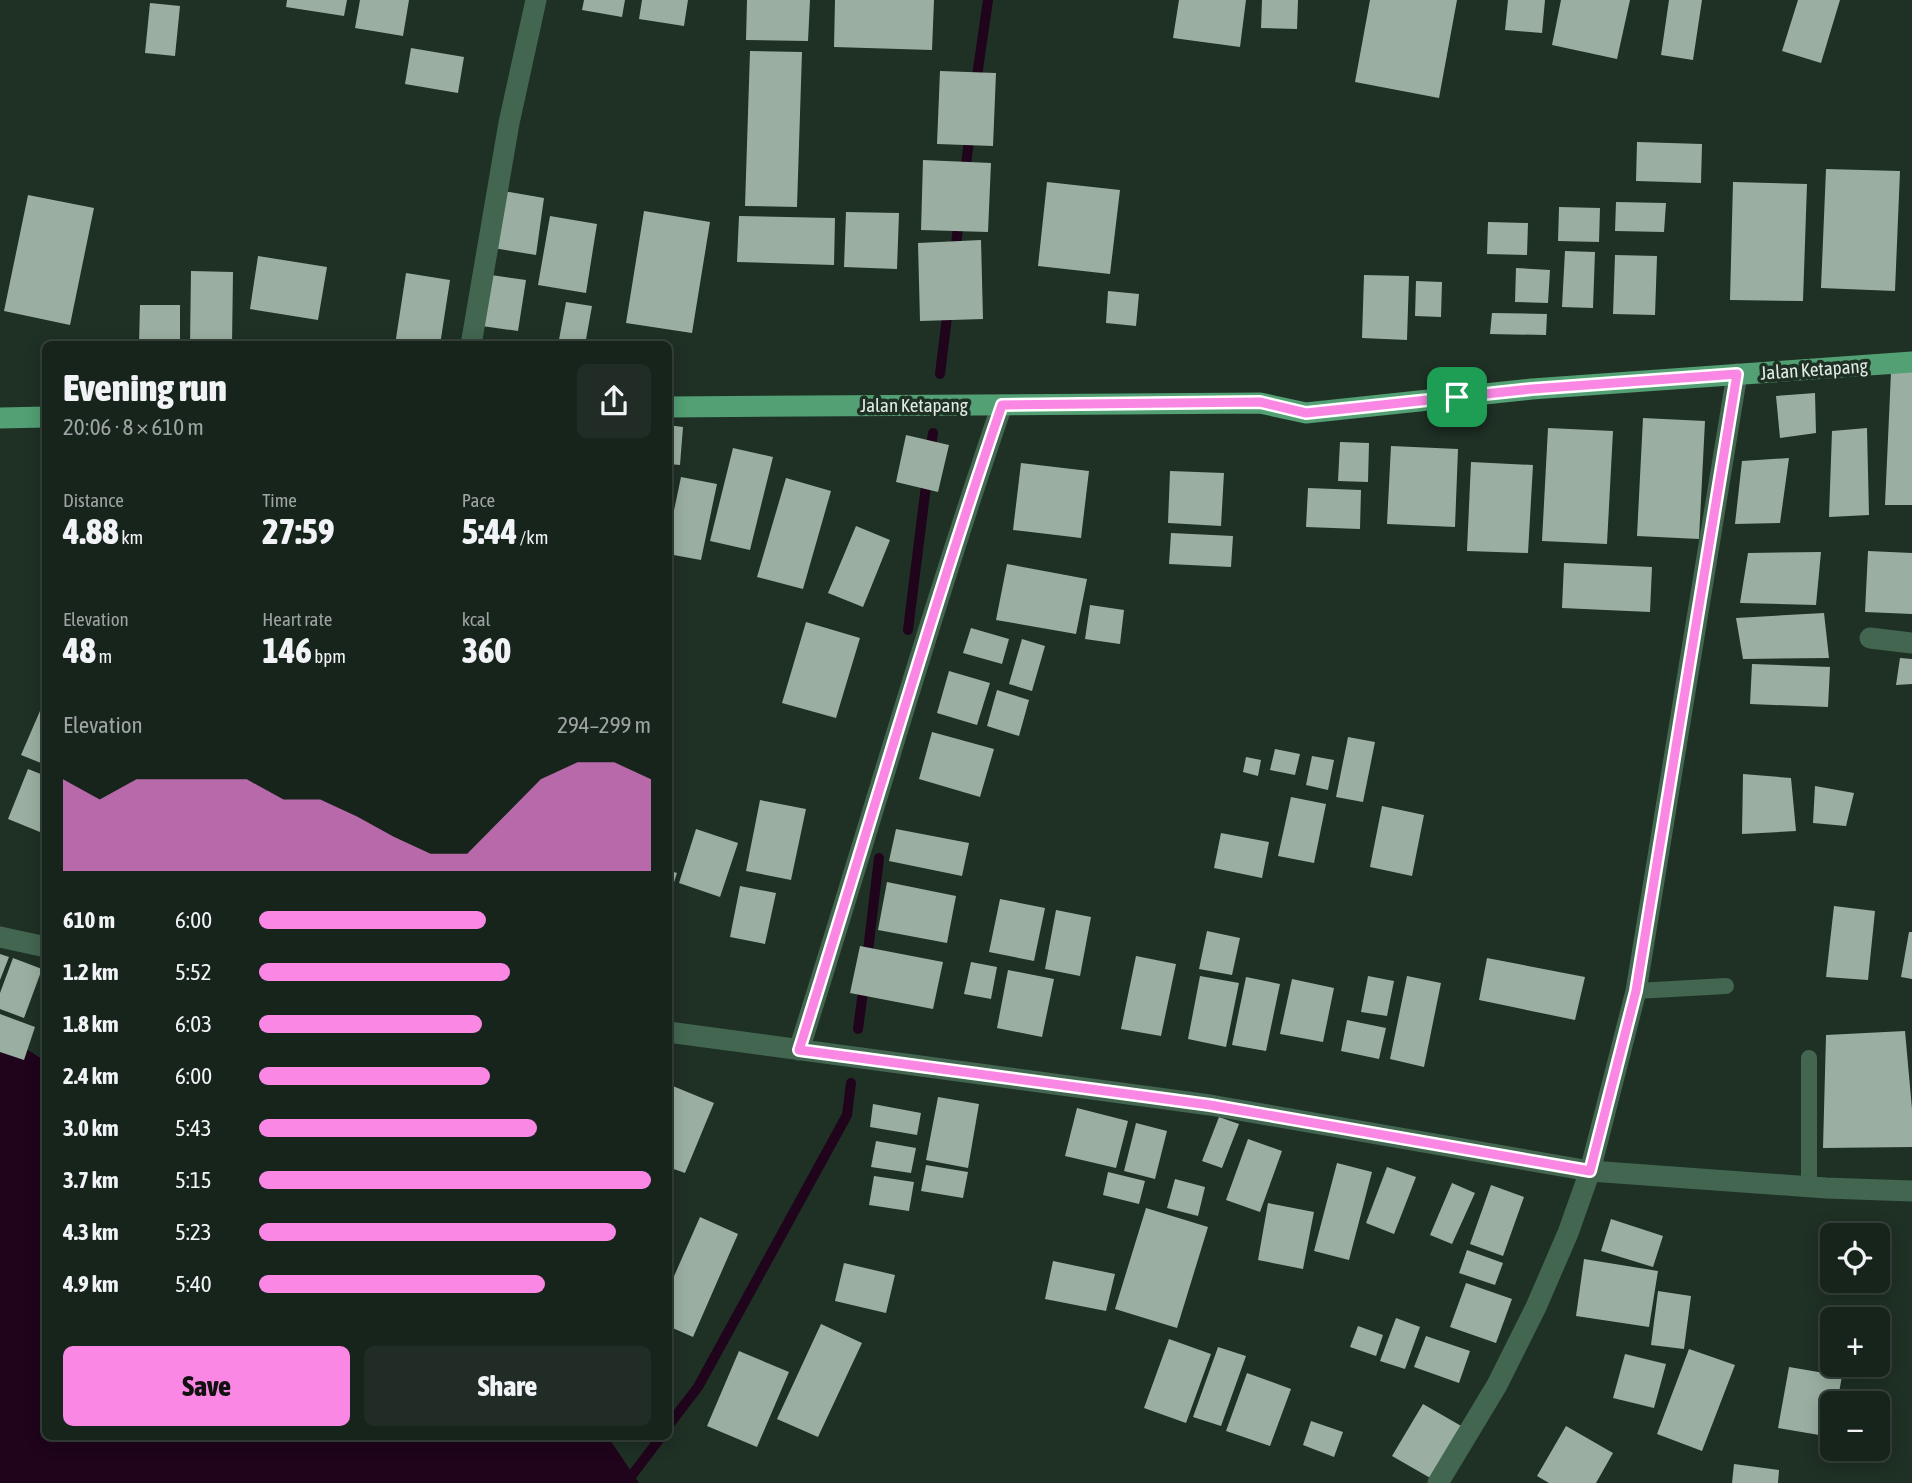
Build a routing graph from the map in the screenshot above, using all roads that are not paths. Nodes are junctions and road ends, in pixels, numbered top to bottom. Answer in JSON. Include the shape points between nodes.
{"nodes":[{"id":1,"x":536,"y":0,"type":"edge"},
{"id":2,"x":472,"y":341,"type":"edge"},
{"id":3,"x":1912,"y":362,"type":"edge"},
{"id":4,"x":1737,"y":374,"type":"junction"},
{"id":5,"x":1002,"y":405,"type":"junction"},
{"id":6,"x":672,"y":407,"type":"edge"},
{"id":7,"x":42,"y":417,"type":"edge"},
{"id":8,"x":0,"y":418,"type":"edge"},
{"id":9,"x":1870,"y":638,"type":"dead end"},
{"id":10,"x":1912,"y":643,"type":"edge"},
{"id":11,"x":0,"y":937,"type":"edge"},
{"id":12,"x":42,"y":946,"type":"edge"},
{"id":13,"x":1727,"y":986,"type":"dead end"},
{"id":14,"x":1636,"y":991,"type":"junction"},
{"id":15,"x":672,"y":1033,"type":"edge"},
{"id":16,"x":799,"y":1050,"type":"junction"},
{"id":17,"x":1809,"y":1058,"type":"dead end"},
{"id":18,"x":1590,"y":1171,"type":"junction"},
{"id":19,"x":1809,"y":1187,"type":"junction"},
{"id":20,"x":1912,"y":1191,"type":"edge"},
{"id":21,"x":1437,"y":1483,"type":"edge"}],
"edges":[{"from":1,"to":2,"type":"street","via":[[509,123]]},
{"from":3,"to":4,"type":"main road","name":"Jalan Ketapang"},
{"from":4,"to":5,"type":"main road","name":"Jalan Ketapang","via":[[1532,389],[1306,413],[1260,402]]},
{"from":4,"to":14,"type":"street"},
{"from":5,"to":6,"type":"main road","name":"Jalan Ketapang"},
{"from":5,"to":16,"type":"street","via":[[947,566]]},
{"from":7,"to":8,"type":"main road"},
{"from":9,"to":10,"type":"street"},
{"from":11,"to":12,"type":"street"},
{"from":13,"to":14,"type":"lane"},
{"from":14,"to":18,"type":"street"},
{"from":15,"to":16,"type":"street"},
{"from":16,"to":18,"type":"street","via":[[1210,1105]]},
{"from":17,"to":19,"type":"lane"},
{"from":18,"to":19,"type":"street"},
{"from":18,"to":21,"type":"street","via":[[1536,1307],[1497,1385]]},
{"from":19,"to":20,"type":"street"}]}
